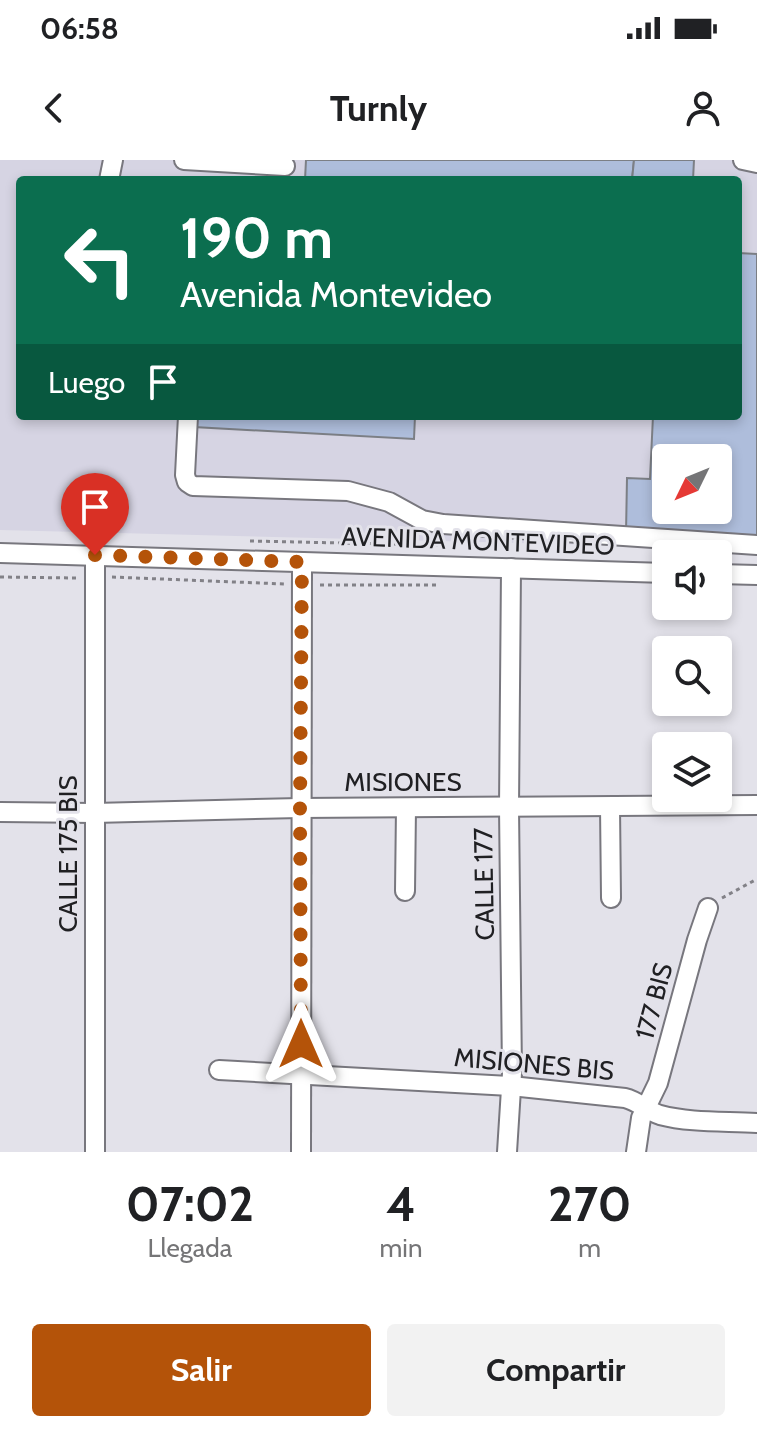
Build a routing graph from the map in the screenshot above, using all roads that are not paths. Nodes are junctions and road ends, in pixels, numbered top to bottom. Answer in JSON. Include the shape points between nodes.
{"nodes":[{"id":1,"x":184,"y":160,"type":"edge"},
{"id":2,"x":743,"y":160,"type":"edge"},
{"id":3,"x":757,"y":163,"type":"edge"},
{"id":4,"x":285,"y":169,"type":"edge"},
{"id":5,"x":236,"y":171,"type":"edge"},
{"id":6,"x":188,"y":420,"type":"edge"},
{"id":7,"x":757,"y":545,"type":"edge"},
{"id":8,"x":0,"y":553,"type":"edge"},
{"id":9,"x":95,"y":555,"type":"junction"},
{"id":10,"x":302,"y":562,"type":"junction"},
{"id":11,"x":511,"y":568,"type":"junction"},
{"id":12,"x":652,"y":573,"type":"edge"},
{"id":13,"x":732,"y":574,"type":"edge"},
{"id":14,"x":757,"y":575,"type":"edge"},
{"id":15,"x":757,"y":805,"type":"edge"},
{"id":16,"x":610,"y":807,"type":"junction"},
{"id":17,"x":300,"y":808,"type":"junction"},
{"id":18,"x":406,"y":808,"type":"junction"},
{"id":19,"x":509,"y":808,"type":"junction"},
{"id":20,"x":0,"y":812,"type":"edge"},
{"id":21,"x":94,"y":813,"type":"junction"},
{"id":22,"x":405,"y":891,"type":"dead end"},
{"id":23,"x":611,"y":898,"type":"dead end"},
{"id":24,"x":708,"y":908,"type":"road end"},
{"id":25,"x":219,"y":1070,"type":"dead end"},
{"id":26,"x":302,"y":1074,"type":"junction"},
{"id":27,"x":511,"y":1086,"type":"junction"},
{"id":28,"x":644,"y":1109,"type":"junction"},
{"id":29,"x":757,"y":1123,"type":"edge"},
{"id":30,"x":95,"y":1152,"type":"edge"},
{"id":31,"x":301,"y":1152,"type":"edge"},
{"id":32,"x":507,"y":1152,"type":"edge"},
{"id":33,"x":636,"y":1152,"type":"edge"}],
"edges":[{"from":1,"to":5,"type":"street"},
{"from":2,"to":3,"type":"street"},
{"from":4,"to":5,"type":"street"},
{"from":6,"to":7,"type":"street","via":[[185,475],[193,486],[348,491],[443,524]]},
{"from":8,"to":9,"type":"street","name":"AVENIDA MONTEVIDEO"},
{"from":9,"to":10,"type":"street","name":"AVENIDA MONTEVIDEO"},
{"from":9,"to":21,"type":"street","name":"CALLE 175 BIS"},
{"from":10,"to":11,"type":"street","name":"AVENIDA MONTEVIDEO"},
{"from":10,"to":17,"type":"street"},
{"from":11,"to":12,"type":"street","name":"AVENIDA MONTEVIDEO"},
{"from":11,"to":19,"type":"street","name":"CALLE 177"},
{"from":13,"to":14,"type":"street"},
{"from":15,"to":16,"type":"street","name":"MISIONES"},
{"from":16,"to":19,"type":"street","name":"MISIONES"},
{"from":16,"to":23,"type":"street"},
{"from":17,"to":18,"type":"street","name":"MISIONES"},
{"from":17,"to":21,"type":"street","name":"MISIONES"},
{"from":17,"to":26,"type":"street"},
{"from":18,"to":19,"type":"street","name":"MISIONES"},
{"from":18,"to":22,"type":"street"},
{"from":19,"to":27,"type":"street","name":"CALLE 177"},
{"from":20,"to":21,"type":"street","name":"MISIONES"},
{"from":21,"to":30,"type":"street","name":"CALLE 175 BIS"},
{"from":24,"to":28,"type":"street","name":"177 BIS","via":[[658,1083]]},
{"from":25,"to":26,"type":"street","name":"MISIONES BIS"},
{"from":26,"to":27,"type":"street","name":"MISIONES BIS"},
{"from":26,"to":31,"type":"street"},
{"from":27,"to":28,"type":"street","name":"MISIONES BIS","via":[[625,1098]]},
{"from":27,"to":32,"type":"street","name":"CALLE 177"},
{"from":28,"to":29,"type":"street","name":"MISIONES BIS","via":[[671,1117]]},
{"from":28,"to":33,"type":"street","name":"177 BIS"}]}
